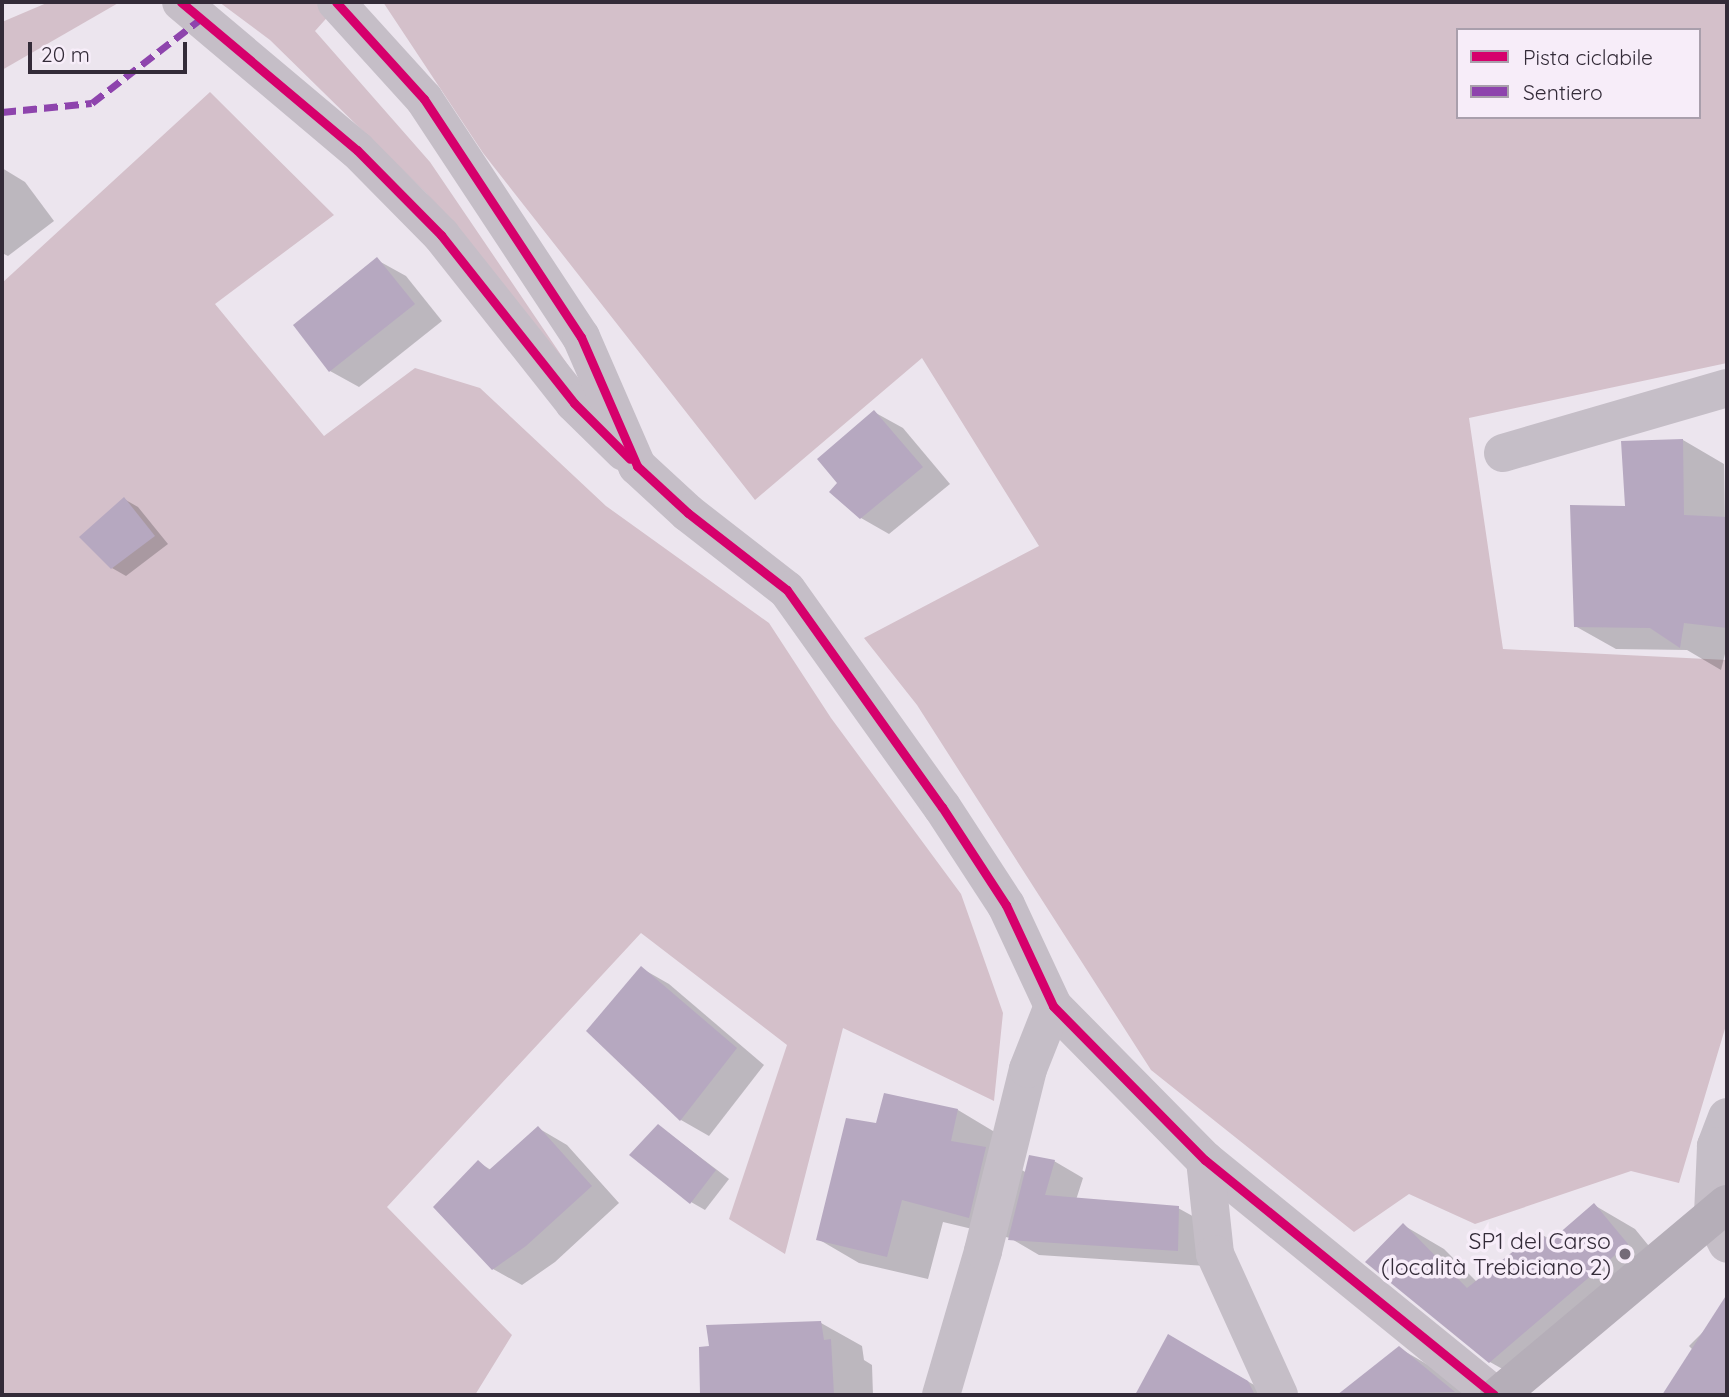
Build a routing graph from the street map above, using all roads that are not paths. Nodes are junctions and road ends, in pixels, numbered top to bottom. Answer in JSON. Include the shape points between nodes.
{"nodes":[{"id":1,"x":181,"y":2,"type":"edge"},
{"id":2,"x":337,"y":3,"type":"edge"},
{"id":3,"x":1727,"y":388,"type":"edge"},
{"id":4,"x":1503,"y":453,"type":"dead end"},
{"id":5,"x":638,"y":466,"type":"junction"},
{"id":6,"x":1053,"y":1006,"type":"junction"},
{"id":7,"x":1727,"y":1117,"type":"edge"},
{"id":8,"x":1205,"y":1160,"type":"junction"},
{"id":9,"x":1722,"y":1221,"type":"edge"},
{"id":10,"x":941,"y":1395,"type":"edge"},
{"id":11,"x":1279,"y":1395,"type":"edge"},
{"id":12,"x":1494,"y":1395,"type":"edge"},
{"id":13,"x":1499,"y":1395,"type":"edge"}],
"edges":[{"from":1,"to":5,"type":"street","via":[[357,150],[441,235],[574,403]]},
{"from":2,"to":5,"type":"street","via":[[424,99],[581,337]]},
{"from":3,"to":4,"type":"street"},
{"from":5,"to":6,"type":"street","via":[[688,513],[787,590],[1006,905]]},
{"from":6,"to":8,"type":"street"},
{"from":6,"to":10,"type":"street","via":[[1028,1069]]},
{"from":7,"to":9,"type":"street","via":[[1716,1146]]},
{"from":8,"to":11,"type":"street","via":[[1215,1254]]},
{"from":8,"to":12,"type":"street"},
{"from":9,"to":13,"type":"main road"}]}
